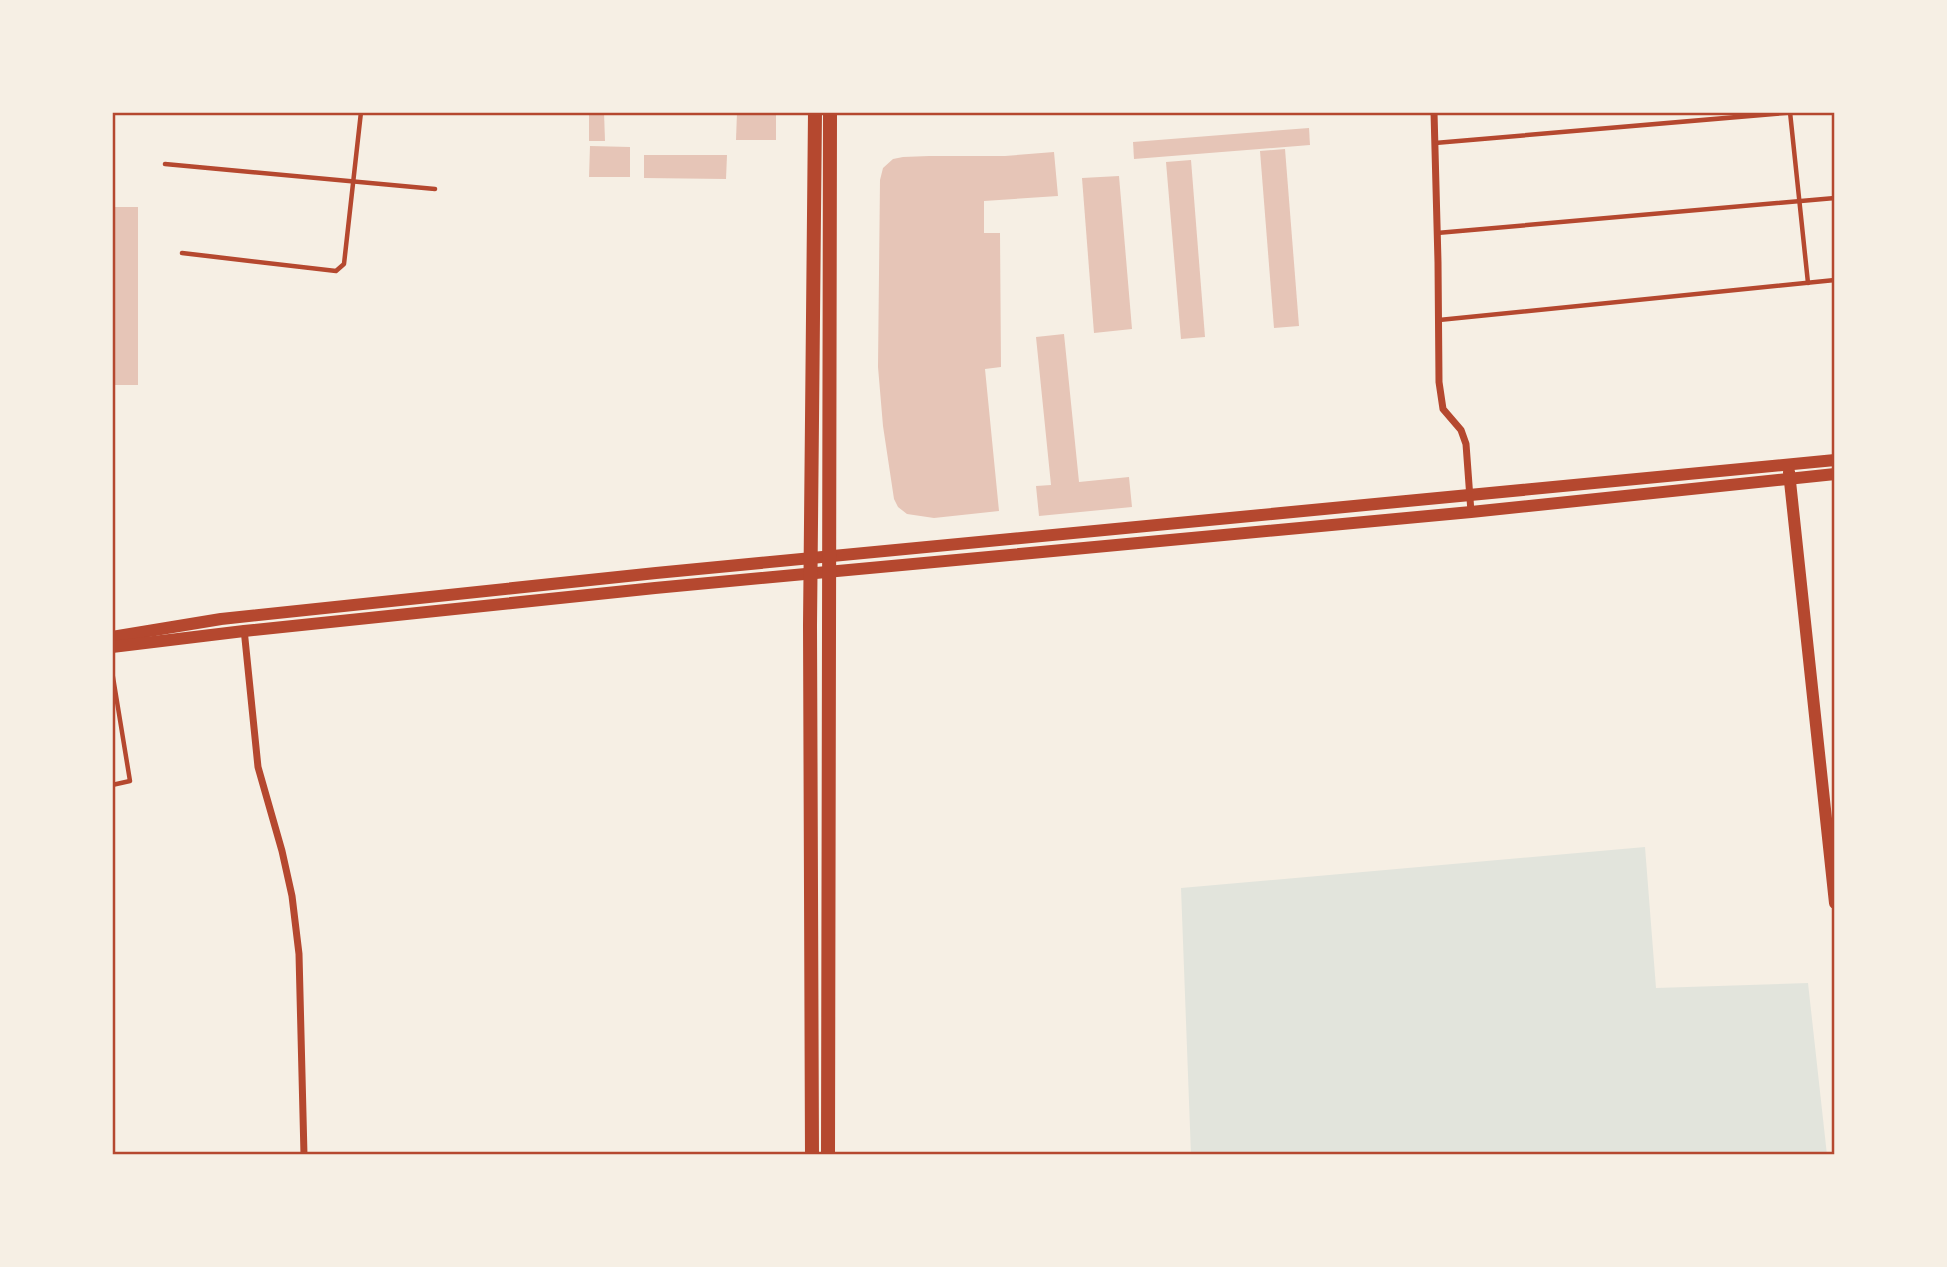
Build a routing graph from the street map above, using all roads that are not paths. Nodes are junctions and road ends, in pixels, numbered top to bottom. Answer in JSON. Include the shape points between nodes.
{"nodes":[{"id":1,"x":360,"y":112,"type":"edge"},
{"id":2,"x":815,"y":112,"type":"edge"},
{"id":3,"x":830,"y":112,"type":"edge"},
{"id":4,"x":1434,"y":112,"type":"edge"},
{"id":5,"x":1790,"y":112,"type":"edge"},
{"id":6,"x":1796,"y":112,"type":"edge"},
{"id":7,"x":1434,"y":143,"type":"junction"},
{"id":8,"x":165,"y":164,"type":"dead end"},
{"id":9,"x":353,"y":182,"type":"junction"},
{"id":10,"x":435,"y":189,"type":"dead end"},
{"id":11,"x":1835,"y":198,"type":"edge"},
{"id":12,"x":1799,"y":201,"type":"junction"},
{"id":13,"x":1437,"y":233,"type":"junction"},
{"id":14,"x":182,"y":253,"type":"dead end"},
{"id":15,"x":1835,"y":280,"type":"edge"},
{"id":16,"x":1808,"y":283,"type":"junction"},
{"id":17,"x":1439,"y":320,"type":"junction"},
{"id":18,"x":1835,"y":460,"type":"edge"},
{"id":19,"x":1789,"y":465,"type":"junction"},
{"id":20,"x":1835,"y":474,"type":"edge"},
{"id":21,"x":1790,"y":479,"type":"junction"},
{"id":22,"x":1470,"y":496,"type":"junction"},
{"id":23,"x":1471,"y":512,"type":"junction"},
{"id":24,"x":829,"y":556,"type":"junction"},
{"id":25,"x":811,"y":565,"type":"junction"},
{"id":26,"x":829,"y":571,"type":"junction"},
{"id":27,"x":243,"y":617,"type":"junction"},
{"id":28,"x":244,"y":631,"type":"junction"},
{"id":29,"x":112,"y":637,"type":"edge"},
{"id":30,"x":112,"y":648,"type":"edge"},
{"id":31,"x":112,"y":671,"type":"edge"},
{"id":32,"x":112,"y":785,"type":"edge"},
{"id":33,"x":1835,"y":903,"type":"edge"},
{"id":34,"x":304,"y":1155,"type":"edge"},
{"id":35,"x":812,"y":1155,"type":"edge"},
{"id":36,"x":828,"y":1155,"type":"edge"}],
"edges":[{"from":1,"to":9,"type":"lane"},
{"from":2,"to":25,"type":"main road"},
{"from":3,"to":24,"type":"main road"},
{"from":4,"to":7,"type":"street"},
{"from":5,"to":6,"type":"lane"},
{"from":5,"to":7,"type":"lane"},
{"from":5,"to":12,"type":"lane"},
{"from":7,"to":13,"type":"street"},
{"from":8,"to":9,"type":"lane"},
{"from":9,"to":10,"type":"lane"},
{"from":9,"to":14,"type":"lane","via":[[344,264],[336,271]]},
{"from":11,"to":12,"type":"lane"},
{"from":12,"to":13,"type":"lane"},
{"from":12,"to":16,"type":"lane"},
{"from":13,"to":17,"type":"street"},
{"from":15,"to":16,"type":"lane"},
{"from":16,"to":17,"type":"lane"},
{"from":17,"to":22,"type":"street","via":[[1443,409],[1461,430],[1466,444]]},
{"from":18,"to":19,"type":"street"},
{"from":19,"to":21,"type":"street"},
{"from":19,"to":22,"type":"street"},
{"from":20,"to":21,"type":"street"},
{"from":21,"to":23,"type":"street"},
{"from":21,"to":33,"type":"street"},
{"from":22,"to":23,"type":"street"},
{"from":22,"to":24,"type":"street"},
{"from":23,"to":26,"type":"street"},
{"from":24,"to":25,"type":"street"},
{"from":24,"to":26,"type":"main road"},
{"from":25,"to":26,"type":"street"},
{"from":25,"to":27,"type":"street"},
{"from":25,"to":28,"type":"street"},
{"from":25,"to":35,"type":"main road"},
{"from":26,"to":36,"type":"main road"},
{"from":27,"to":28,"type":"street"},
{"from":27,"to":29,"type":"street"},
{"from":28,"to":30,"type":"street"},
{"from":28,"to":34,"type":"street","via":[[258,767],[292,896],[299,954]]},
{"from":31,"to":32,"type":"lane","via":[[130,782]]}]}
